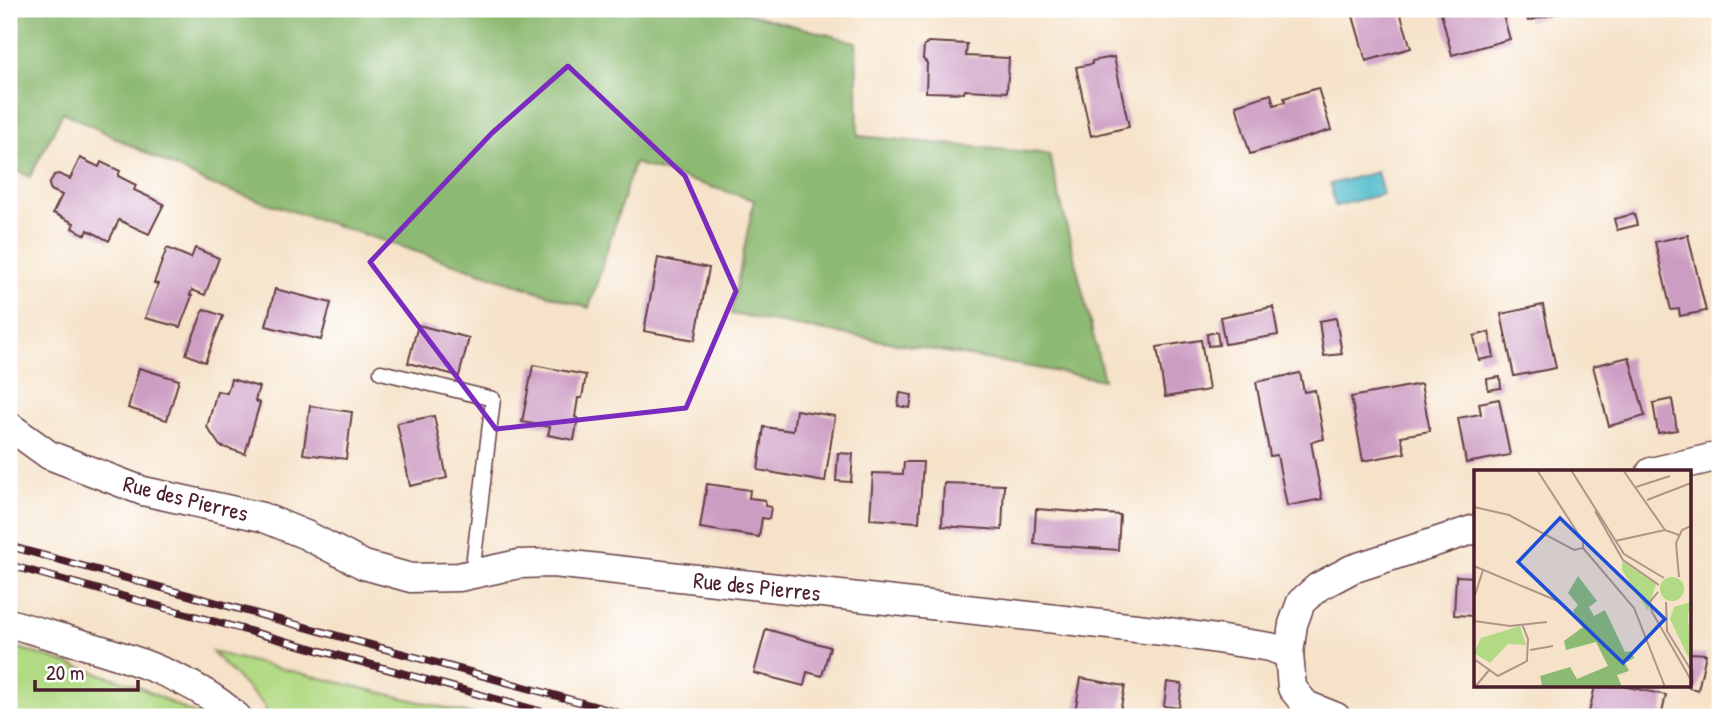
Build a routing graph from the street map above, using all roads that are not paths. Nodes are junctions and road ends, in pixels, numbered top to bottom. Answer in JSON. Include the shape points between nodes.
{"nodes":[{"id":1,"x":381,"y":372,"type":"dead end"},
{"id":2,"x":9,"y":426,"type":"edge"},
{"id":3,"x":1720,"y":456,"type":"edge"},
{"id":4,"x":1660,"y":470,"type":"edge"},
{"id":5,"x":1474,"y":529,"type":"edge"},
{"id":6,"x":472,"y":574,"type":"junction"},
{"id":7,"x":9,"y":624,"type":"edge"},
{"id":8,"x":1289,"y":654,"type":"junction"},
{"id":9,"x":237,"y":717,"type":"edge"},
{"id":10,"x":1336,"y":717,"type":"edge"}],
"edges":[{"from":1,"to":6,"type":"lane","via":[[493,399]]},
{"from":2,"to":6,"type":"street","name":"Rue des Pierres","via":[[49,455],[142,491],[262,517],[364,565],[411,578]]},
{"from":3,"to":4,"type":"street"},
{"from":5,"to":8,"type":"street","via":[[1352,569],[1318,587],[1301,602]]},
{"from":6,"to":8,"type":"street","name":"Rue des Pierres","via":[[519,564],[554,563],[1163,631]]},
{"from":7,"to":9,"type":"street","via":[[163,672],[207,694]]},
{"from":8,"to":10,"type":"street","via":[[1292,688],[1306,705]]}]}
